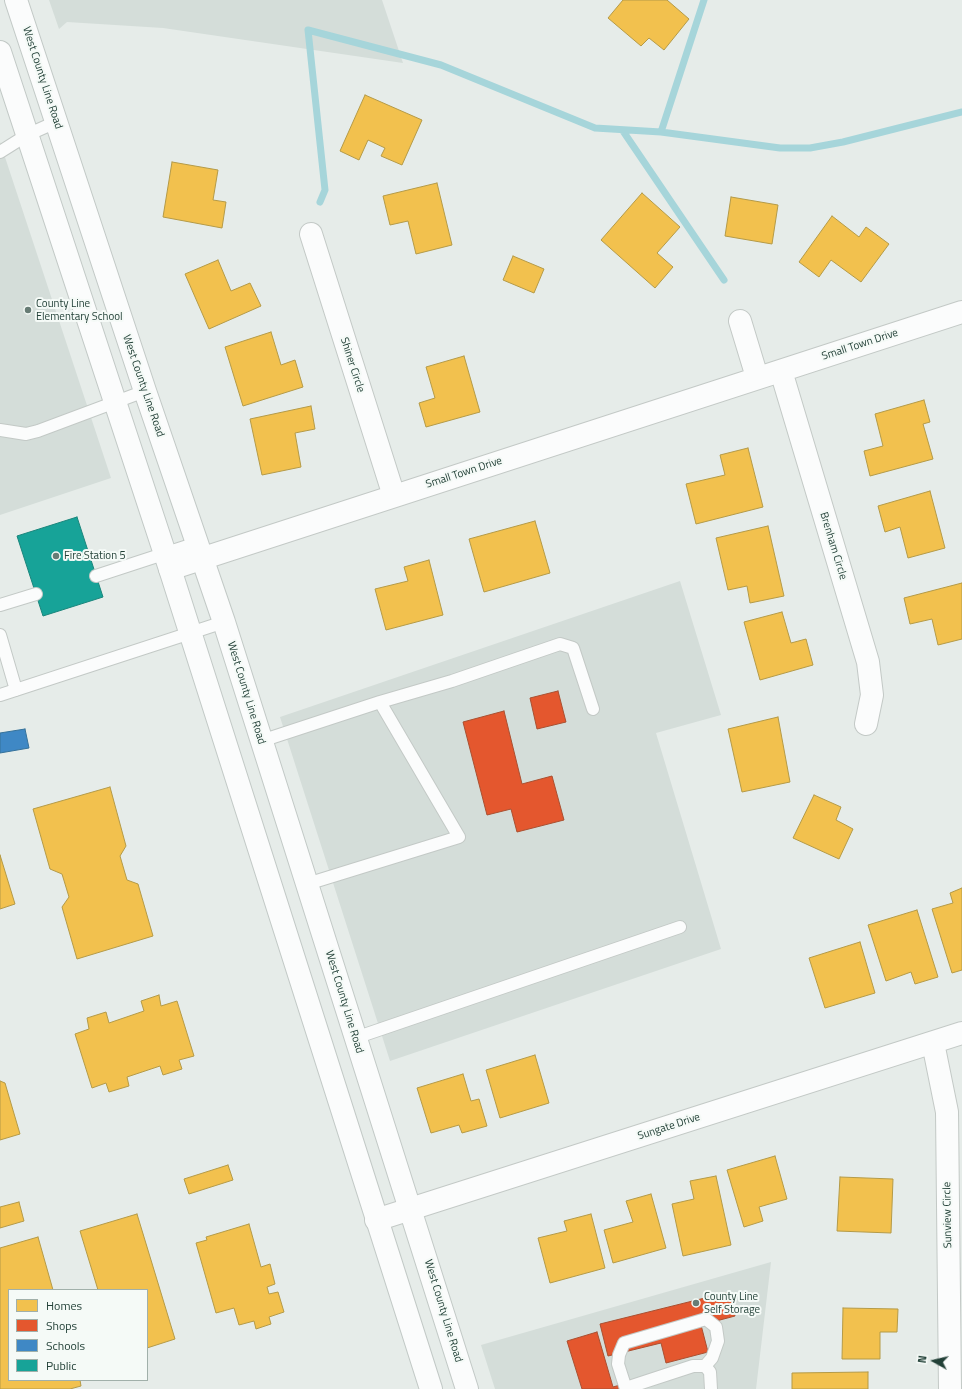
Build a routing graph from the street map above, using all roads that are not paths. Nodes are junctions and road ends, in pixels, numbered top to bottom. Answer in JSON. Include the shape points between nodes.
{"nodes":[{"id":1,"x":16,"y":0,"type":"edge"},
{"id":2,"x":0,"y":52,"type":"edge"},
{"id":3,"x":56,"y":122,"type":"junction"},
{"id":4,"x":27,"y":135,"type":"junction"},
{"id":5,"x":0,"y":152,"type":"edge"},
{"id":6,"x":311,"y":234,"type":"dead end"},
{"id":7,"x":962,"y":312,"type":"edge"},
{"id":8,"x":740,"y":321,"type":"dead end"},
{"id":9,"x":781,"y":371,"type":"junction"},
{"id":10,"x":757,"y":378,"type":"junction"},
{"id":11,"x":145,"y":391,"type":"junction"},
{"id":12,"x":114,"y":403,"type":"junction"},
{"id":13,"x":0,"y":430,"type":"edge"},
{"id":14,"x":394,"y":496,"type":"junction"},
{"id":15,"x":199,"y":551,"type":"junction"},
{"id":16,"x":167,"y":562,"type":"junction"},
{"id":17,"x":96,"y":576,"type":"dead end"},
{"id":18,"x":36,"y":594,"type":"dead end"},
{"id":19,"x":0,"y":605,"type":"edge"},
{"id":20,"x":224,"y":622,"type":"junction"},
{"id":21,"x":190,"y":634,"type":"junction"},
{"id":22,"x":0,"y":635,"type":"edge"},
{"id":23,"x":16,"y":690,"type":"junction"},
{"id":24,"x":0,"y":695,"type":"edge"},
{"id":25,"x":380,"y":702,"type":"junction"},
{"id":26,"x":592,"y":709,"type":"dead end"},
{"id":27,"x":866,"y":724,"type":"dead end"},
{"id":28,"x":261,"y":741,"type":"junction"},
{"id":29,"x":307,"y":884,"type":"junction"},
{"id":30,"x":680,"y":927,"type":"dead end"},
{"id":31,"x":962,"y":1033,"type":"edge"},
{"id":32,"x":355,"y":1038,"type":"junction"},
{"id":33,"x":933,"y":1043,"type":"junction"},
{"id":34,"x":411,"y":1209,"type":"junction"},
{"id":35,"x":376,"y":1220,"type":"junction"},
{"id":36,"x":704,"y":1366,"type":"junction"},
{"id":37,"x":626,"y":1388,"type":"edge"},
{"id":38,"x":431,"y":1389,"type":"edge"},
{"id":39,"x":467,"y":1389,"type":"edge"},
{"id":40,"x":711,"y":1389,"type":"edge"},
{"id":41,"x":950,"y":1389,"type":"edge"}],
"edges":[{"from":1,"to":3,"type":"main road","name":"West County Line Road"},
{"from":2,"to":4,"type":"main road"},
{"from":3,"to":4,"type":"lane"},
{"from":3,"to":11,"type":"main road","name":"West County Line Road"},
{"from":4,"to":5,"type":"lane"},
{"from":4,"to":12,"type":"main road"},
{"from":6,"to":14,"type":"main road","name":"Shiner Circle"},
{"from":7,"to":9,"type":"main road","name":"Small Town Drive"},
{"from":8,"to":10,"type":"main road"},
{"from":9,"to":10,"type":"main road","name":"Small Town Drive"},
{"from":9,"to":27,"type":"main road","name":"Brenham Circle","via":[[868,662],[872,695]]},
{"from":10,"to":14,"type":"main road","name":"Small Town Drive"},
{"from":11,"to":12,"type":"lane"},
{"from":11,"to":15,"type":"main road","name":"West County Line Road"},
{"from":12,"to":13,"type":"lane","via":[[38,432],[26,434]]},
{"from":12,"to":16,"type":"main road"},
{"from":14,"to":15,"type":"main road","name":"Small Town Drive"},
{"from":15,"to":16,"type":"main road","name":"Small Town Drive"},
{"from":15,"to":20,"type":"main road","name":"West County Line Road"},
{"from":16,"to":17,"type":"lane"},
{"from":16,"to":21,"type":"main road"},
{"from":18,"to":19,"type":"lane"},
{"from":20,"to":21,"type":"lane"},
{"from":20,"to":28,"type":"main road","name":"West County Line Road"},
{"from":21,"to":23,"type":"lane"},
{"from":21,"to":35,"type":"main road"},
{"from":22,"to":23,"type":"lane"},
{"from":23,"to":24,"type":"lane"},
{"from":25,"to":26,"type":"lane","via":[[452,681],[560,644],[573,648]]},
{"from":25,"to":28,"type":"lane"},
{"from":25,"to":29,"type":"lane","via":[[459,837]]},
{"from":28,"to":29,"type":"main road","name":"West County Line Road"},
{"from":29,"to":32,"type":"main road","name":"West County Line Road"},
{"from":30,"to":32,"type":"lane"},
{"from":31,"to":33,"type":"main road","name":"Sungate Drive"},
{"from":32,"to":34,"type":"main road","name":"West County Line Road"},
{"from":33,"to":34,"type":"main road","name":"Sungate Drive"},
{"from":33,"to":41,"type":"main road","name":"Sunview Circle","via":[[947,1112]]},
{"from":34,"to":35,"type":"main road","name":"Sungate Drive"},
{"from":34,"to":39,"type":"main road","name":"West County Line Road"},
{"from":35,"to":38,"type":"main road"},
{"from":36,"to":37,"type":"lane","via":[[693,1366]]},
{"from":36,"to":37,"type":"lane","via":[[712,1358],[718,1342],[716,1327],[706,1319],[624,1343],[618,1355],[618,1364]]},
{"from":36,"to":40,"type":"lane","via":[[710,1372]]}]}
